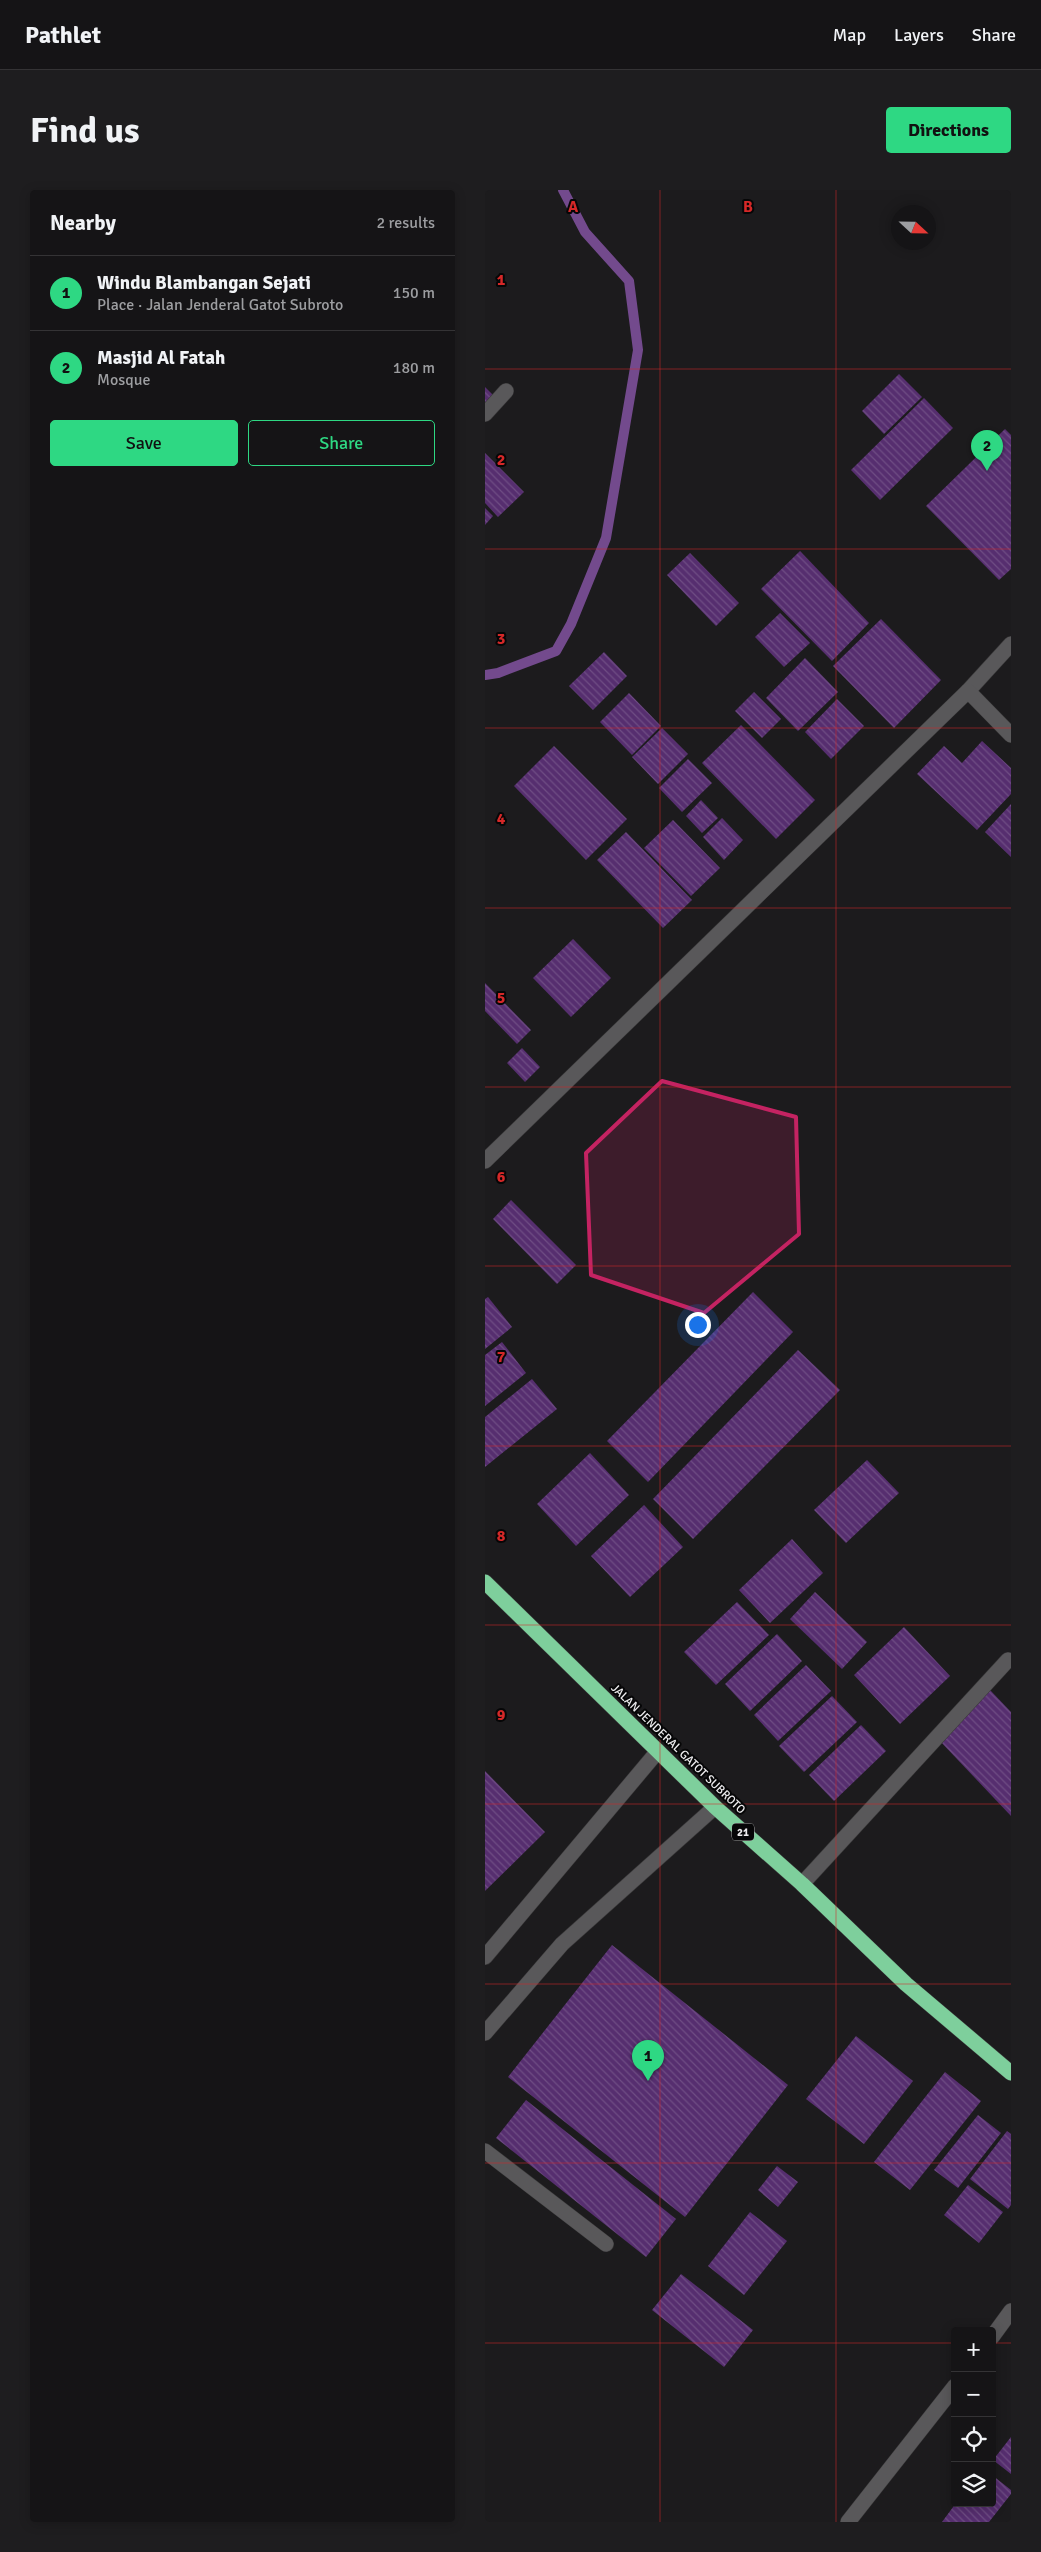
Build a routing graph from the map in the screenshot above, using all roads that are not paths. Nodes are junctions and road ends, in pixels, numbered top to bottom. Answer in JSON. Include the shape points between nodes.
{"nodes":[{"id":1,"x":506,"y":391,"type":"dead end"},
{"id":2,"x":485,"y":414,"type":"edge"},
{"id":3,"x":1011,"y":644,"type":"edge"},
{"id":4,"x":968,"y":691,"type":"junction"},
{"id":5,"x":1011,"y":735,"type":"edge"},
{"id":6,"x":485,"y":1162,"type":"edge"},
{"id":7,"x":485,"y":1582,"type":"edge"},
{"id":8,"x":1008,"y":1660,"type":"dead end"},
{"id":9,"x":658,"y":1751,"type":"junction"},
{"id":10,"x":715,"y":1807,"type":"junction"},
{"id":11,"x":802,"y":1884,"type":"junction"},
{"id":12,"x":485,"y":1957,"type":"edge"},
{"id":13,"x":485,"y":2033,"type":"edge"},
{"id":14,"x":1011,"y":2073,"type":"edge"},
{"id":15,"x":485,"y":2151,"type":"edge"},
{"id":16,"x":606,"y":2244,"type":"dead end"},
{"id":17,"x":1011,"y":2311,"type":"edge"},
{"id":18,"x":996,"y":2332,"type":"edge"},
{"id":19,"x":951,"y":2391,"type":"edge"},
{"id":20,"x":848,"y":2522,"type":"edge"}],
"edges":[{"from":1,"to":2,"type":"street"},
{"from":3,"to":4,"type":"street"},
{"from":4,"to":5,"type":"street"},
{"from":4,"to":6,"type":"street"},
{"from":7,"to":9,"type":"highway","name":"JALAN JENDERAL GATOT SUBROTO","number":"21"},
{"from":8,"to":11,"type":"street"},
{"from":9,"to":10,"type":"highway","name":"JALAN JENDERAL GATOT SUBROTO","number":"21"},
{"from":9,"to":12,"type":"street"},
{"from":10,"to":11,"type":"highway","name":"JALAN JENDERAL GATOT SUBROTO","number":"21"},
{"from":10,"to":13,"type":"street","via":[[562,1944]]},
{"from":11,"to":14,"type":"highway","name":"JALAN JENDERAL GATOT SUBROTO","number":"21","via":[[906,1984]]},
{"from":15,"to":16,"type":"street"},
{"from":17,"to":18,"type":"street"},
{"from":19,"to":20,"type":"street"}]}
